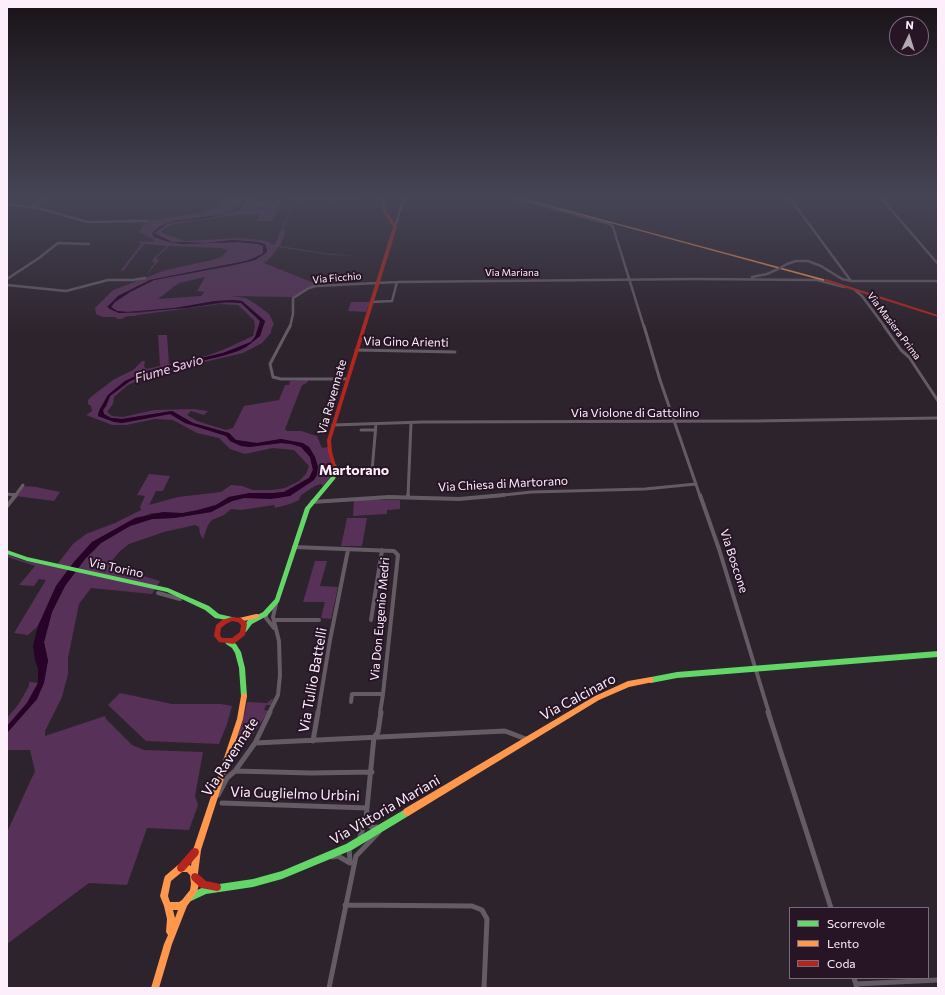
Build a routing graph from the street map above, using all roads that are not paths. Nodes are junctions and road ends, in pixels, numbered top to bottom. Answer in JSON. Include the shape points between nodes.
{"nodes":[{"id":1,"x":56,"y":243,"type":"edge"},
{"id":2,"x":80,"y":243,"type":"edge"},
{"id":3,"x":390,"y":243,"type":"edge"},
{"id":4,"x":618,"y":243,"type":"edge"},
{"id":5,"x":690,"y":243,"type":"edge"},
{"id":6,"x":703,"y":243,"type":"edge"},
{"id":7,"x":823,"y":243,"type":"edge"},
{"id":8,"x":920,"y":243,"type":"edge"},
{"id":9,"x":89,"y":244,"type":"dead end"},
{"id":10,"x":938,"y":264,"type":"edge"},
{"id":11,"x":848,"y":277,"type":"junction"},
{"id":12,"x":145,"y":278,"type":"dead end"},
{"id":13,"x":7,"y":279,"type":"edge"},
{"id":14,"x":743,"y":279,"type":"junction"},
{"id":15,"x":842,"y":279,"type":"junction"},
{"id":16,"x":630,"y":280,"type":"junction"},
{"id":17,"x":822,"y":281,"type":"joint"},
{"id":18,"x":851,"y":281,"type":"junction"},
{"id":19,"x":938,"y":281,"type":"edge"},
{"id":20,"x":397,"y":282,"type":"junction"},
{"id":21,"x":377,"y":283,"type":"junction"},
{"id":22,"x":7,"y":285,"type":"edge"},
{"id":23,"x":371,"y":302,"type":"junction"},
{"id":24,"x":938,"y":314,"type":"edge"},
{"id":25,"x":356,"y":350,"type":"junction"},
{"id":26,"x":455,"y":352,"type":"dead end"},
{"id":27,"x":347,"y":380,"type":"junction"},
{"id":28,"x":938,"y":401,"type":"edge"},
{"id":29,"x":938,"y":418,"type":"edge"},
{"id":30,"x":676,"y":421,"type":"junction"},
{"id":31,"x":411,"y":423,"type":"junction"},
{"id":32,"x":376,"y":424,"type":"junction"},
{"id":33,"x":333,"y":425,"type":"junction"},
{"id":34,"x":361,"y":430,"type":"dead end"},
{"id":35,"x":375,"y":430,"type":"junction"},
{"id":36,"x":372,"y":471,"type":"dead end"},
{"id":37,"x":696,"y":484,"type":"junction"},
{"id":38,"x":24,"y":485,"type":"dead end"},
{"id":39,"x":7,"y":494,"type":"edge"},
{"id":40,"x":16,"y":495,"type":"junction"},
{"id":41,"x":408,"y":497,"type":"junction"},
{"id":42,"x":312,"y":502,"type":"junction"},
{"id":43,"x":7,"y":506,"type":"edge"},
{"id":44,"x":294,"y":547,"type":"junction"},
{"id":45,"x":348,"y":550,"type":"junction"},
{"id":46,"x":382,"y":550,"type":"junction"},
{"id":47,"x":7,"y":552,"type":"edge"},
{"id":48,"x":280,"y":589,"type":"junction"},
{"id":49,"x":158,"y":593,"type":"dead end"},
{"id":50,"x":179,"y":596,"type":"junction"},
{"id":51,"x":277,"y":600,"type":"junction"},
{"id":52,"x":264,"y":613,"type":"junction"},
{"id":53,"x":217,"y":616,"type":"junction"},
{"id":54,"x":232,"y":619,"type":"junction"},
{"id":55,"x":274,"y":619,"type":"junction"},
{"id":56,"x":239,"y":620,"type":"junction"},
{"id":57,"x":268,"y":620,"type":"junction"},
{"id":58,"x":319,"y":620,"type":"dead end"},
{"id":59,"x":371,"y":620,"type":"dead end"},
{"id":60,"x":218,"y":628,"type":"junction"},
{"id":61,"x":275,"y":629,"type":"junction"},
{"id":62,"x":244,"y":630,"type":"junction"},
{"id":63,"x":241,"y":636,"type":"junction"},
{"id":64,"x":228,"y":642,"type":"junction"},
{"id":65,"x":238,"y":652,"type":"junction"},
{"id":66,"x":938,"y":654,"type":"edge"},
{"id":67,"x":756,"y":669,"type":"junction"},
{"id":68,"x":383,"y":694,"type":"junction"},
{"id":69,"x":351,"y":702,"type":"dead end"},
{"id":70,"x":374,"y":737,"type":"junction"},
{"id":71,"x":526,"y":739,"type":"junction"},
{"id":72,"x":313,"y":741,"type":"junction"},
{"id":73,"x":255,"y":743,"type":"junction"},
{"id":74,"x":235,"y":771,"type":"junction"},
{"id":75,"x":372,"y":772,"type":"junction"},
{"id":76,"x":214,"y":801,"type":"junction"},
{"id":77,"x":222,"y":803,"type":"dead end"},
{"id":78,"x":367,"y":808,"type":"junction"},
{"id":79,"x":366,"y":818,"type":"junction"},
{"id":80,"x":385,"y":826,"type":"junction"},
{"id":81,"x":357,"y":843,"type":"junction"},
{"id":82,"x":349,"y":847,"type":"junction"},
{"id":83,"x":197,"y":850,"type":"junction"},
{"id":84,"x":356,"y":856,"type":"junction"},
{"id":85,"x":325,"y":858,"type":"junction"},
{"id":86,"x":350,"y":863,"type":"junction"},
{"id":87,"x":181,"y":868,"type":"junction"},
{"id":88,"x":352,"y":871,"type":"junction"},
{"id":89,"x":194,"y":875,"type":"junction"},
{"id":90,"x":224,"y":888,"type":"junction"},
{"id":91,"x":189,"y":898,"type":"junction"},
{"id":92,"x":185,"y":903,"type":"junction"},
{"id":93,"x":168,"y":906,"type":"junction"},
{"id":94,"x":344,"y":906,"type":"junction"},
{"id":95,"x":831,"y":907,"type":"edge"},
{"id":96,"x":168,"y":944,"type":"junction"},
{"id":97,"x":938,"y":980,"type":"edge"},
{"id":98,"x":856,"y":986,"type":"edge"},
{"id":99,"x":155,"y":988,"type":"edge"},
{"id":100,"x":329,"y":988,"type":"edge"},
{"id":101,"x":484,"y":988,"type":"edge"}],
"edges":[{"from":1,"to":13,"type":"street"},
{"from":2,"to":9,"type":"street"},
{"from":3,"to":21,"type":"main road","name":"Via Ravennate"},
{"from":4,"to":16,"type":"street","name":"Via Boscone"},
{"from":5,"to":24,"type":"main road","via":[[823,279]]},
{"from":6,"to":24,"type":"main road","via":[[810,272]]},
{"from":7,"to":11,"type":"street"},
{"from":8,"to":10,"type":"street"},
{"from":11,"to":15,"type":"street"},
{"from":11,"to":18,"type":"street"},
{"from":12,"to":22,"type":"street","via":[[108,280],[66,291]]},
{"from":14,"to":15,"type":"street","name":"Via Mariana","bridge":true,"via":[[767,274],[796,261],[808,261],[821,266]]},
{"from":14,"to":16,"type":"street","name":"Via Mariana"},
{"from":14,"to":17,"type":"street","name":"Via Mariana"},
{"from":15,"to":18,"type":"street","name":"Via Mariana"},
{"from":16,"to":20,"type":"street","name":"Via Mariana"},
{"from":16,"to":30,"type":"street","name":"Via Boscone","via":[[660,380]]},
{"from":17,"to":28,"type":"street","name":"Via Masiera Prima","via":[[859,292],[901,350],[909,357]]},
{"from":18,"to":19,"type":"street","name":"Via Mariana"},
{"from":20,"to":21,"type":"street","name":"Via Mariana"},
{"from":20,"to":23,"type":"street","via":[[392,301]]},
{"from":21,"to":23,"type":"main road","name":"Via Ravennate"},
{"from":21,"to":27,"type":"street","name":"Via Ficchio","via":[[316,286],[293,298],[290,327],[270,364],[272,376],[276,379]]},
{"from":23,"to":25,"type":"main road","name":"Via Ravennate"},
{"from":25,"to":26,"type":"street","name":"Via Gino Arienti"},
{"from":25,"to":27,"type":"main road","name":"Via Ravennate"},
{"from":27,"to":33,"type":"main road","name":"Via Ravennate"},
{"from":29,"to":30,"type":"street","name":"Via Violone di Gattolino"},
{"from":30,"to":31,"type":"street","name":"Via Violone di Gattolino"},
{"from":30,"to":37,"type":"street","name":"Via Boscone"},
{"from":31,"to":32,"type":"street","name":"Via Violone di Gattolino"},
{"from":31,"to":41,"type":"street"},
{"from":32,"to":33,"type":"street","name":"Via Violone di Gattolino"},
{"from":32,"to":35,"type":"street"},
{"from":33,"to":42,"type":"main road","name":"Via Ravennate","via":[[329,440],[336,471]]},
{"from":34,"to":35,"type":"street"},
{"from":35,"to":36,"type":"street"},
{"from":37,"to":41,"type":"street","name":"Via Chiesa di Martorano","via":[[645,489],[532,492],[459,499]]},
{"from":37,"to":67,"type":"street","name":"Via Boscone"},
{"from":38,"to":40,"type":"street"},
{"from":39,"to":40,"type":"street"},
{"from":40,"to":43,"type":"street"},
{"from":41,"to":42,"type":"street","name":"Via Chiesa di Martorano"},
{"from":42,"to":44,"type":"main road","name":"Via Ravennate"},
{"from":44,"to":45,"type":"street","name":"Via Don Eugenio Medri"},
{"from":44,"to":48,"type":"main road","name":"Via Ravennate"},
{"from":45,"to":46,"type":"street","name":"Via Don Eugenio Medri"},
{"from":45,"to":72,"type":"street","name":"Via Tullio Battelli"},
{"from":46,"to":59,"type":"street"},
{"from":46,"to":68,"type":"street","name":"Via Don Eugenio Medri","via":[[394,551],[398,555]]},
{"from":47,"to":50,"type":"main road","name":"Via Torino","via":[[37,562],[168,590]]},
{"from":48,"to":51,"type":"main road","name":"Via Ravennate"},
{"from":48,"to":52,"type":"main road","name":"Via Ravennate"},
{"from":49,"to":50,"type":"street"},
{"from":50,"to":53,"type":"main road","name":"Via Torino","via":[[207,608]]},
{"from":51,"to":52,"type":"main road","name":"Via Ravennate"},
{"from":51,"to":55,"type":"street","name":"Via Ravennate"},
{"from":52,"to":55,"type":"street"},
{"from":52,"to":56,"type":"main road"},
{"from":52,"to":57,"type":"street"},
{"from":52,"to":57,"type":"street","name":"Via Ravennate"},
{"from":52,"to":62,"type":"main road","name":"Via Ravennate","via":[[250,622]]},
{"from":53,"to":54,"type":"main road","name":"Via Torino"},
{"from":53,"to":60,"type":"main road"},
{"from":54,"to":56,"type":"main road"},
{"from":54,"to":60,"type":"main road"},
{"from":55,"to":58,"type":"street"},
{"from":55,"to":61,"type":"street","name":"Via Ravennate"},
{"from":56,"to":62,"type":"main road","via":[[244,624]]},
{"from":57,"to":61,"type":"street","name":"Via Ravennate"},
{"from":60,"to":64,"type":"main road","via":[[216,633],[219,638]]},
{"from":61,"to":73,"type":"street","name":"Via Ravennate","via":[[280,658],[278,695]]},
{"from":62,"to":63,"type":"main road"},
{"from":63,"to":64,"type":"main road"},
{"from":63,"to":65,"type":"main road"},
{"from":64,"to":65,"type":"main road"},
{"from":65,"to":76,"type":"main road","via":[[244,683],[242,708]]},
{"from":66,"to":67,"type":"main road","name":"Via Calcinaro"},
{"from":67,"to":71,"type":"main road","name":"Via Calcinaro","via":[[677,675],[628,684],[597,698]]},
{"from":67,"to":95,"type":"street","name":"Via Boscone","via":[[782,761]]},
{"from":68,"to":69,"type":"street","via":[[352,694]]},
{"from":68,"to":70,"type":"street","name":"Via Don Eugenio Medri","via":[[378,732]]},
{"from":70,"to":71,"type":"street","via":[[505,731]]},
{"from":70,"to":72,"type":"street"},
{"from":70,"to":75,"type":"street","name":"Via Don Eugenio Medri"},
{"from":71,"to":80,"type":"main road","name":"Via Vittoria Mariani"},
{"from":72,"to":73,"type":"street"},
{"from":73,"to":74,"type":"street","name":"Via Ravennate"},
{"from":74,"to":75,"type":"street"},
{"from":74,"to":76,"type":"street","name":"Via Ravennate","via":[[227,778]]},
{"from":75,"to":78,"type":"street","name":"Via Don Eugenio Medri"},
{"from":76,"to":83,"type":"main road","name":"Via Ravennate"},
{"from":77,"to":78,"type":"street","name":"Via Guglielmo Urbini"},
{"from":78,"to":79,"type":"street","name":"Via Don Eugenio Medri"},
{"from":79,"to":80,"type":"street","via":[[368,825],[373,828]]},
{"from":79,"to":81,"type":"street","name":"Via Don Eugenio Medri"},
{"from":80,"to":81,"type":"main road","name":"Via Vittoria Mariani"},
{"from":80,"to":84,"type":"street"},
{"from":81,"to":82,"type":"main road","name":"Via Vittoria Mariani"},
{"from":82,"to":84,"type":"street"},
{"from":82,"to":85,"type":"main road","name":"Via Vittoria Mariani"},
{"from":82,"to":86,"type":"street"},
{"from":83,"to":87,"type":"main road","name":"Via Ravennate"},
{"from":83,"to":89,"type":"main road","name":"Via Ravennate"},
{"from":84,"to":88,"type":"street"},
{"from":85,"to":86,"type":"street","via":[[338,856]]},
{"from":85,"to":90,"type":"main road","name":"Via Vittoria Mariani","via":[[267,879]]},
{"from":86,"to":88,"type":"street"},
{"from":87,"to":89,"type":"main road","via":[[188,868]]},
{"from":87,"to":93,"type":"main road","via":[[172,874],[166,884],[164,896]]},
{"from":88,"to":94,"type":"street"},
{"from":89,"to":90,"type":"main road","name":"Via Vittoria Mariani","via":[[204,885]]},
{"from":89,"to":91,"type":"main road","via":[[194,888]]},
{"from":90,"to":91,"type":"main road","name":"Via Vittoria Mariani","via":[[206,890]]},
{"from":91,"to":92,"type":"main road"},
{"from":92,"to":93,"type":"main road","via":[[176,907]]},
{"from":92,"to":96,"type":"main road"},
{"from":93,"to":96,"type":"main road","via":[[171,923]]},
{"from":94,"to":100,"type":"street"},
{"from":94,"to":101,"type":"street","via":[[472,906],[482,910],[487,920]]},
{"from":96,"to":99,"type":"main road"},
{"from":97,"to":98,"type":"street"}]}
